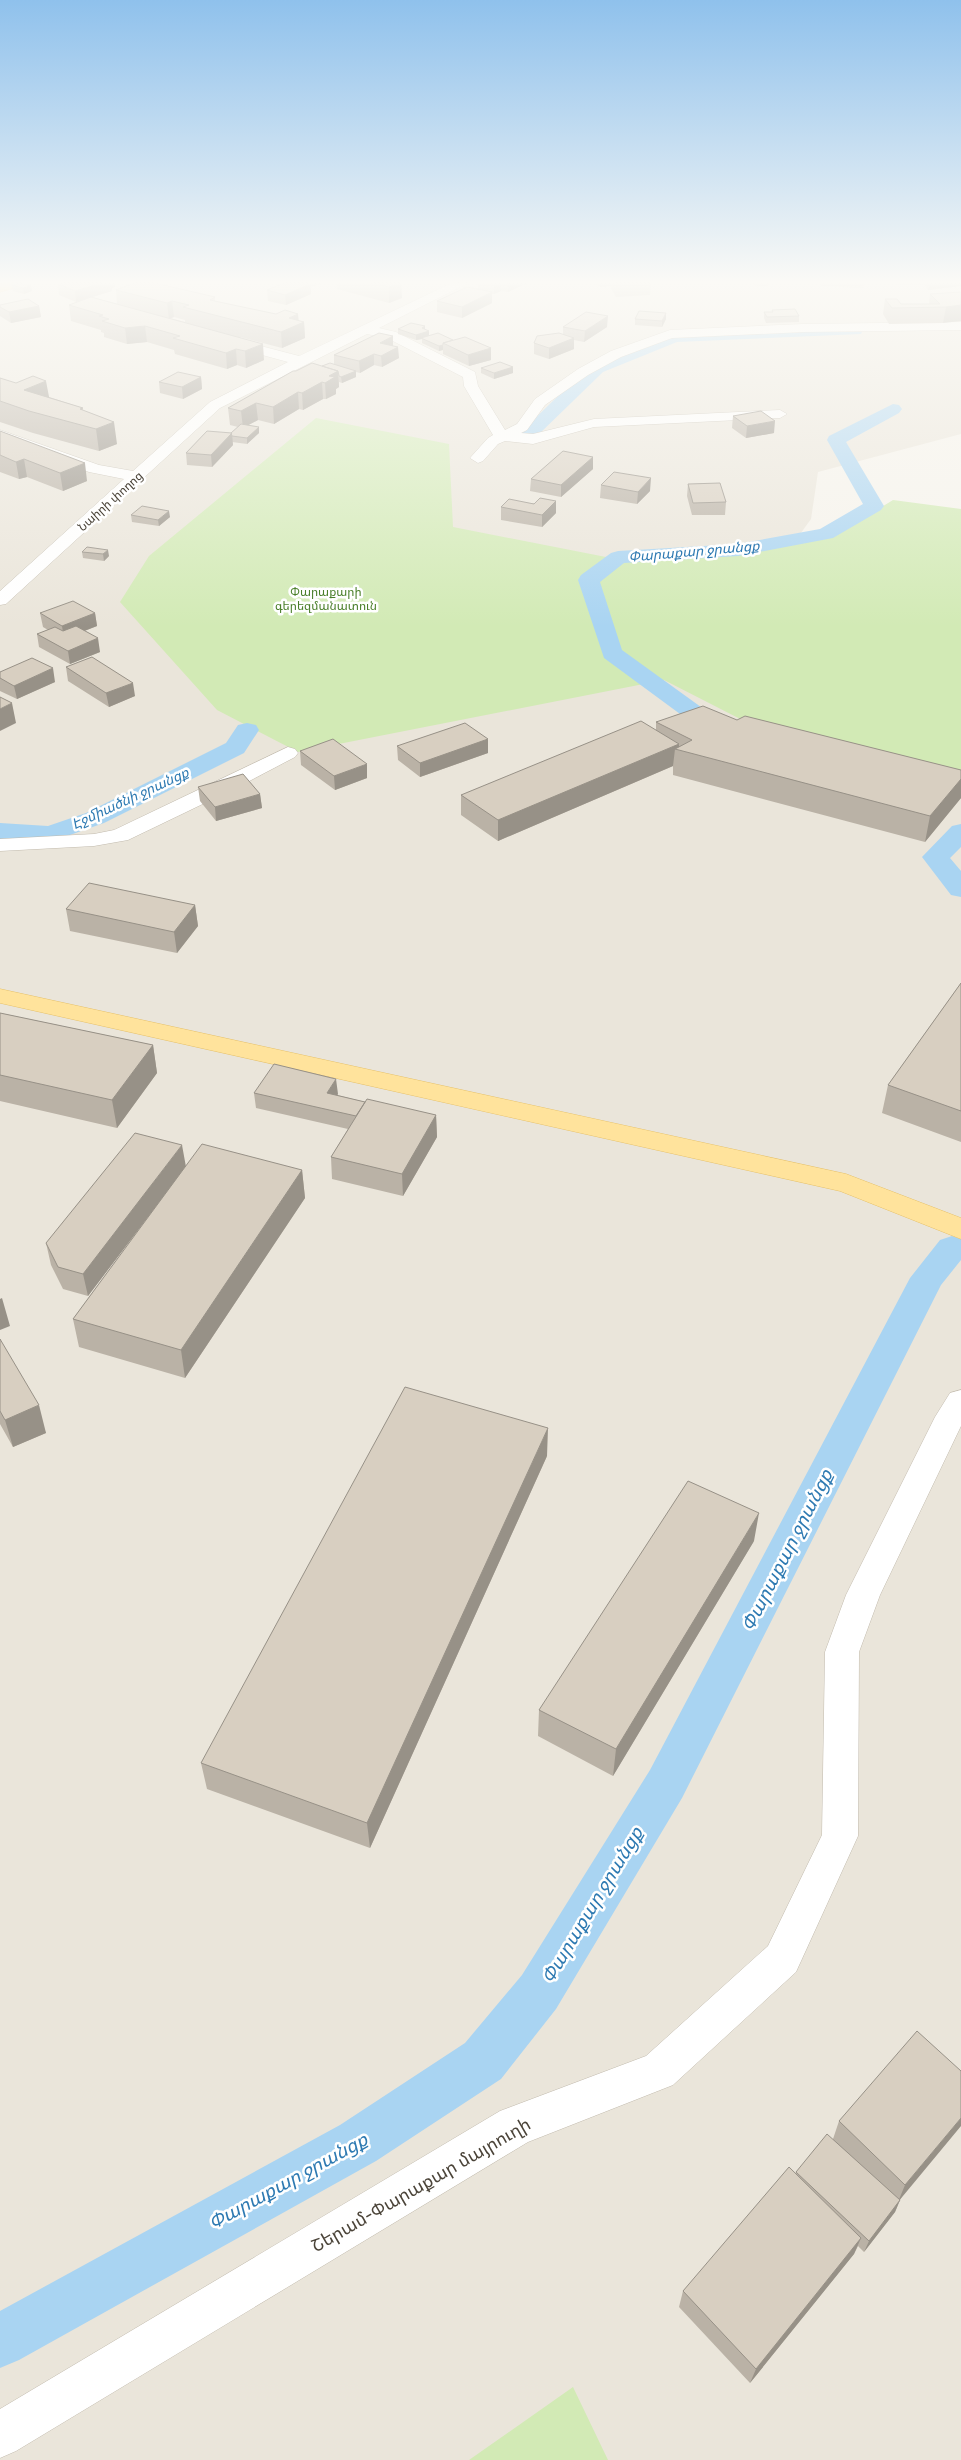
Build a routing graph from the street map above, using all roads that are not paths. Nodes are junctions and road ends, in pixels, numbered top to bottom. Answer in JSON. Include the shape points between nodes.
{"nodes":[{"id":1,"x":229,"y":398,"type":"edge"},
{"id":2,"x":478,"y":398,"type":"edge"},
{"id":3,"x":546,"y":398,"type":"edge"},
{"id":4,"x":780,"y":414,"type":"dead end"},
{"id":5,"x":0,"y":435,"type":"edge"},
{"id":6,"x":501,"y":436,"type":"junction"},
{"id":7,"x":478,"y":458,"type":"dead end"},
{"id":8,"x":137,"y":477,"type":"junction"},
{"id":9,"x":3,"y":593,"type":"edge"},
{"id":10,"x":288,"y":753,"type":"dead end"},
{"id":11,"x":0,"y":845,"type":"edge"},
{"id":12,"x":0,"y":996,"type":"edge"},
{"id":13,"x":961,"y":1229,"type":"edge"},
{"id":14,"x":961,"y":1401,"type":"edge"},
{"id":15,"x":0,"y":2435,"type":"edge"}],
"edges":[{"from":1,"to":8,"type":"street","name":"Նաիրի փողոց","via":[[215,405]]},
{"from":2,"to":6,"type":"street"},
{"from":3,"to":6,"type":"street","via":[[522,428]]},
{"from":4,"to":6,"type":"street","via":[[594,423],[532,439]]},
{"from":5,"to":8,"type":"street","via":[[95,469]]},
{"from":6,"to":7,"type":"street"},
{"from":8,"to":9,"type":"street","name":"Նաիրի փողոց"},
{"from":10,"to":11,"type":"street","via":[[120,835]]},
{"from":12,"to":13,"type":"main road","via":[[846,1183]]},
{"from":14,"to":15,"type":"street","name":"Շերամ-Փարաքար մայրուղի","via":[[950,1417],[863,1595],[842,1652],[840,1836],[782,1959],[659,2071],[515,2126]]}]}
